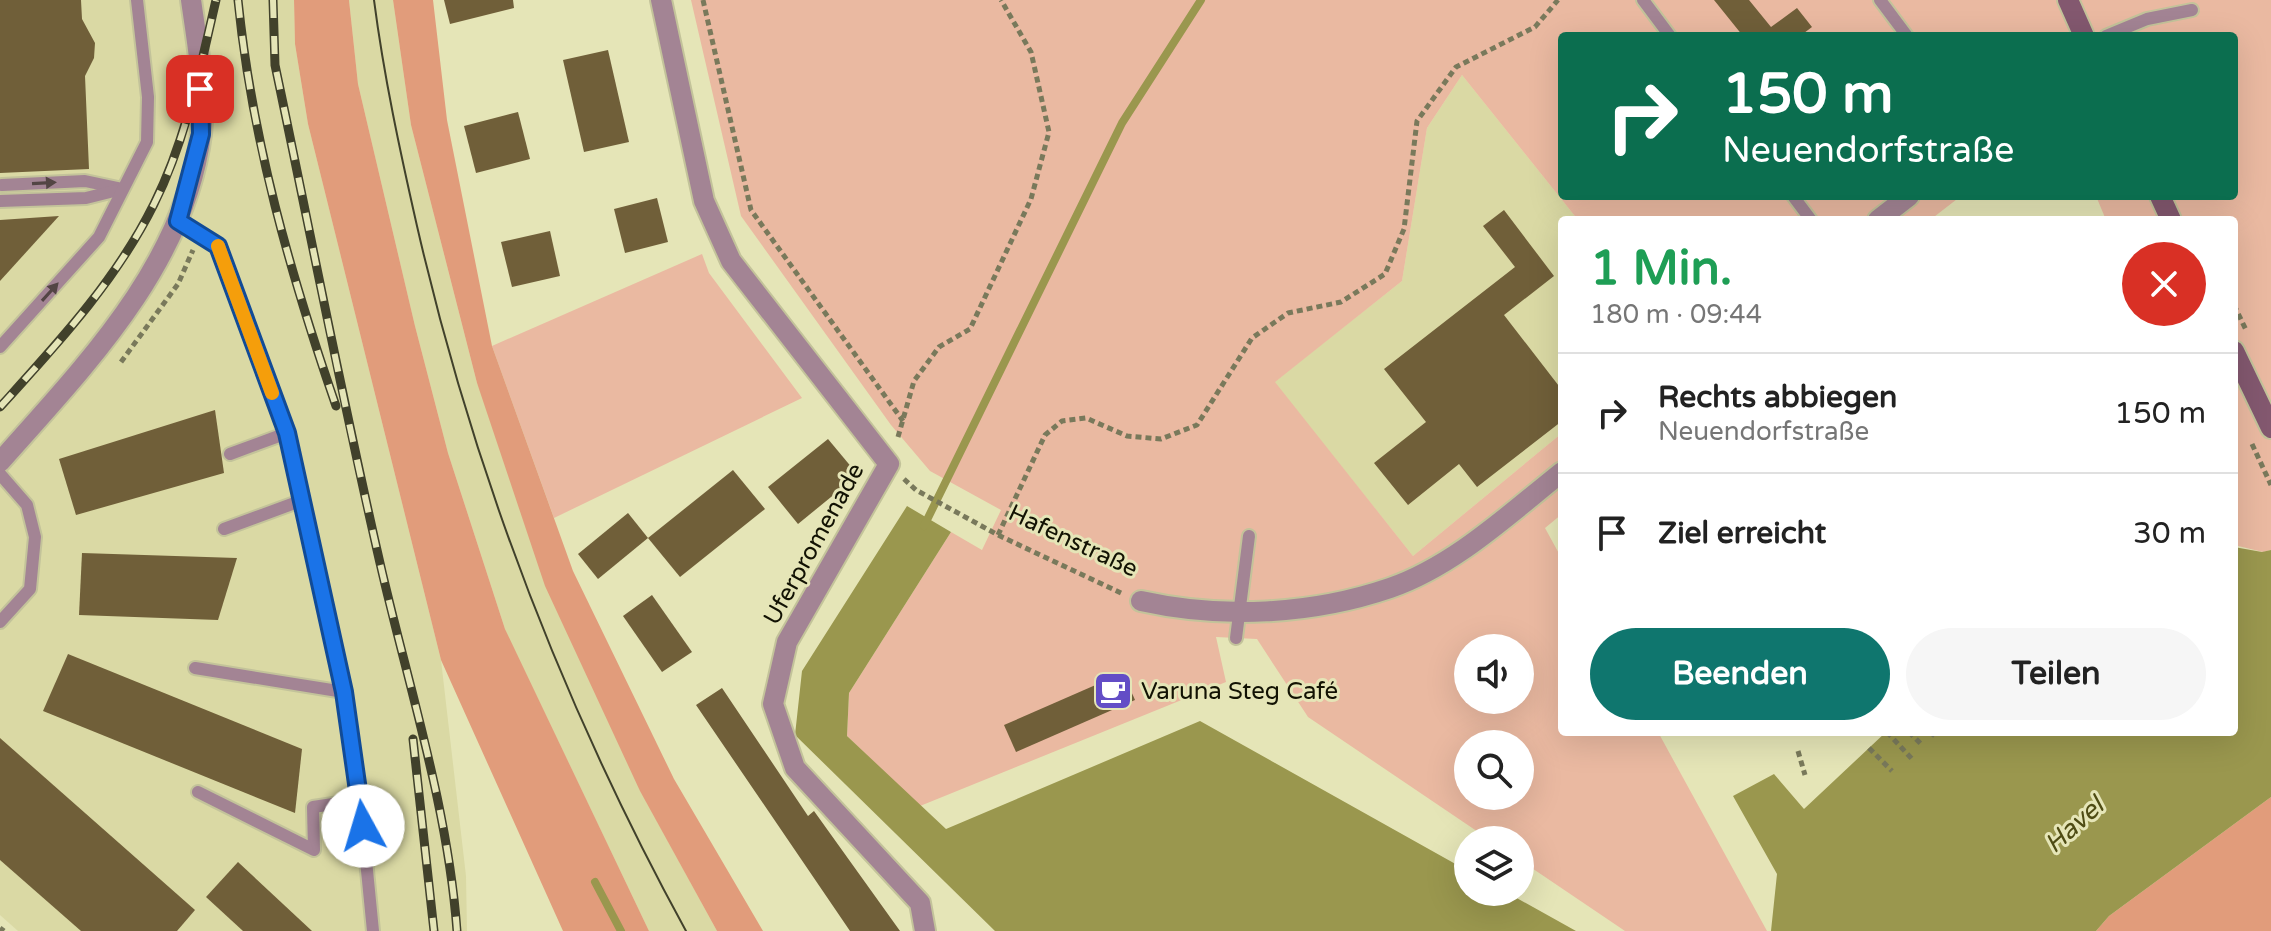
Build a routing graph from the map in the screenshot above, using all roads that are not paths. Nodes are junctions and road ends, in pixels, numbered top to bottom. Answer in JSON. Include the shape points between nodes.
{"nodes":[{"id":1,"x":137,"y":0,"type":"edge"},
{"id":2,"x":191,"y":0,"type":"edge"},
{"id":3,"x":661,"y":0,"type":"edge"},
{"id":4,"x":1643,"y":0,"type":"edge"},
{"id":5,"x":1880,"y":0,"type":"edge"},
{"id":6,"x":2068,"y":0,"type":"edge"},
{"id":7,"x":2192,"y":10,"type":"dead end"},
{"id":8,"x":1667,"y":32,"type":"edge"},
{"id":9,"x":1904,"y":32,"type":"edge"},
{"id":10,"x":2082,"y":32,"type":"edge"},
{"id":11,"x":2116,"y":32,"type":"edge"},
{"id":12,"x":2,"y":185,"type":"dead end"},
{"id":13,"x":122,"y":189,"type":"junction"},
{"id":14,"x":1904,"y":200,"type":"edge"},
{"id":15,"x":0,"y":201,"type":"edge"},
{"id":16,"x":1883,"y":216,"type":"edge"},
{"id":17,"x":178,"y":221,"type":"junction"},
{"id":18,"x":0,"y":347,"type":"edge"},
{"id":19,"x":2238,"y":359,"type":"edge"},
{"id":20,"x":2271,"y":428,"type":"edge"},
{"id":21,"x":287,"y":433,"type":"junction"},
{"id":22,"x":230,"y":454,"type":"dead end"},
{"id":23,"x":0,"y":462,"type":"edge"},
{"id":24,"x":0,"y":474,"type":"edge"},
{"id":25,"x":1558,"y":475,"type":"edge"},
{"id":26,"x":303,"y":500,"type":"junction"},
{"id":27,"x":224,"y":529,"type":"dead end"},
{"id":28,"x":1249,"y":536,"type":"dead end"},
{"id":29,"x":1141,"y":601,"type":"road end"},
{"id":30,"x":1239,"y":612,"type":"junction"},
{"id":31,"x":0,"y":622,"type":"edge"},
{"id":32,"x":1236,"y":638,"type":"dead end"},
{"id":33,"x":195,"y":668,"type":"dead end"},
{"id":34,"x":344,"y":692,"type":"junction"},
{"id":35,"x":198,"y":792,"type":"dead end"},
{"id":36,"x":360,"y":800,"type":"junction"},
{"id":37,"x":373,"y":931,"type":"edge"},
{"id":38,"x":925,"y":931,"type":"edge"}],
"edges":[{"from":1,"to":13,"type":"lane","via":[[149,120],[147,142]]},
{"from":2,"to":17,"type":"street","via":[[201,134]]},
{"from":3,"to":38,"type":"street","name":"Uferpromenade","via":[[704,201],[731,261],[889,464],[787,642],[773,704],[795,768],[920,903]]},
{"from":4,"to":8,"type":"lane"},
{"from":5,"to":9,"type":"lane"},
{"from":6,"to":10,"type":"main road"},
{"from":7,"to":11,"type":"lane"},
{"from":12,"to":13,"type":"lane","one_way":true,"via":[[85,181]]},
{"from":13,"to":15,"type":"lane","via":[[86,198]]},
{"from":18,"to":13,"type":"lane","one_way":true,"via":[[99,237]]},
{"from":14,"to":16,"type":"street"},
{"from":17,"to":21,"type":"lane","via":[[218,246]]},
{"from":17,"to":23,"type":"street","via":[[114,332]]},
{"from":19,"to":20,"type":"main road"},
{"from":21,"to":22,"type":"lane"},
{"from":21,"to":26,"type":"lane"},
{"from":24,"to":31,"type":"lane","via":[[27,505],[35,537],[30,589]]},
{"from":25,"to":30,"type":"street","name":"Hafenstraße","via":[[1475,540],[1391,588],[1313,607]]},
{"from":26,"to":27,"type":"lane"},
{"from":26,"to":34,"type":"lane"},
{"from":28,"to":30,"type":"lane"},
{"from":29,"to":30,"type":"street","name":"Hafenstraße","via":[[1180,610]]},
{"from":30,"to":32,"type":"lane"},
{"from":33,"to":34,"type":"lane"},
{"from":34,"to":36,"type":"lane"},
{"from":35,"to":36,"type":"lane","via":[[314,850],[313,807]]},
{"from":36,"to":37,"type":"lane"}]}
